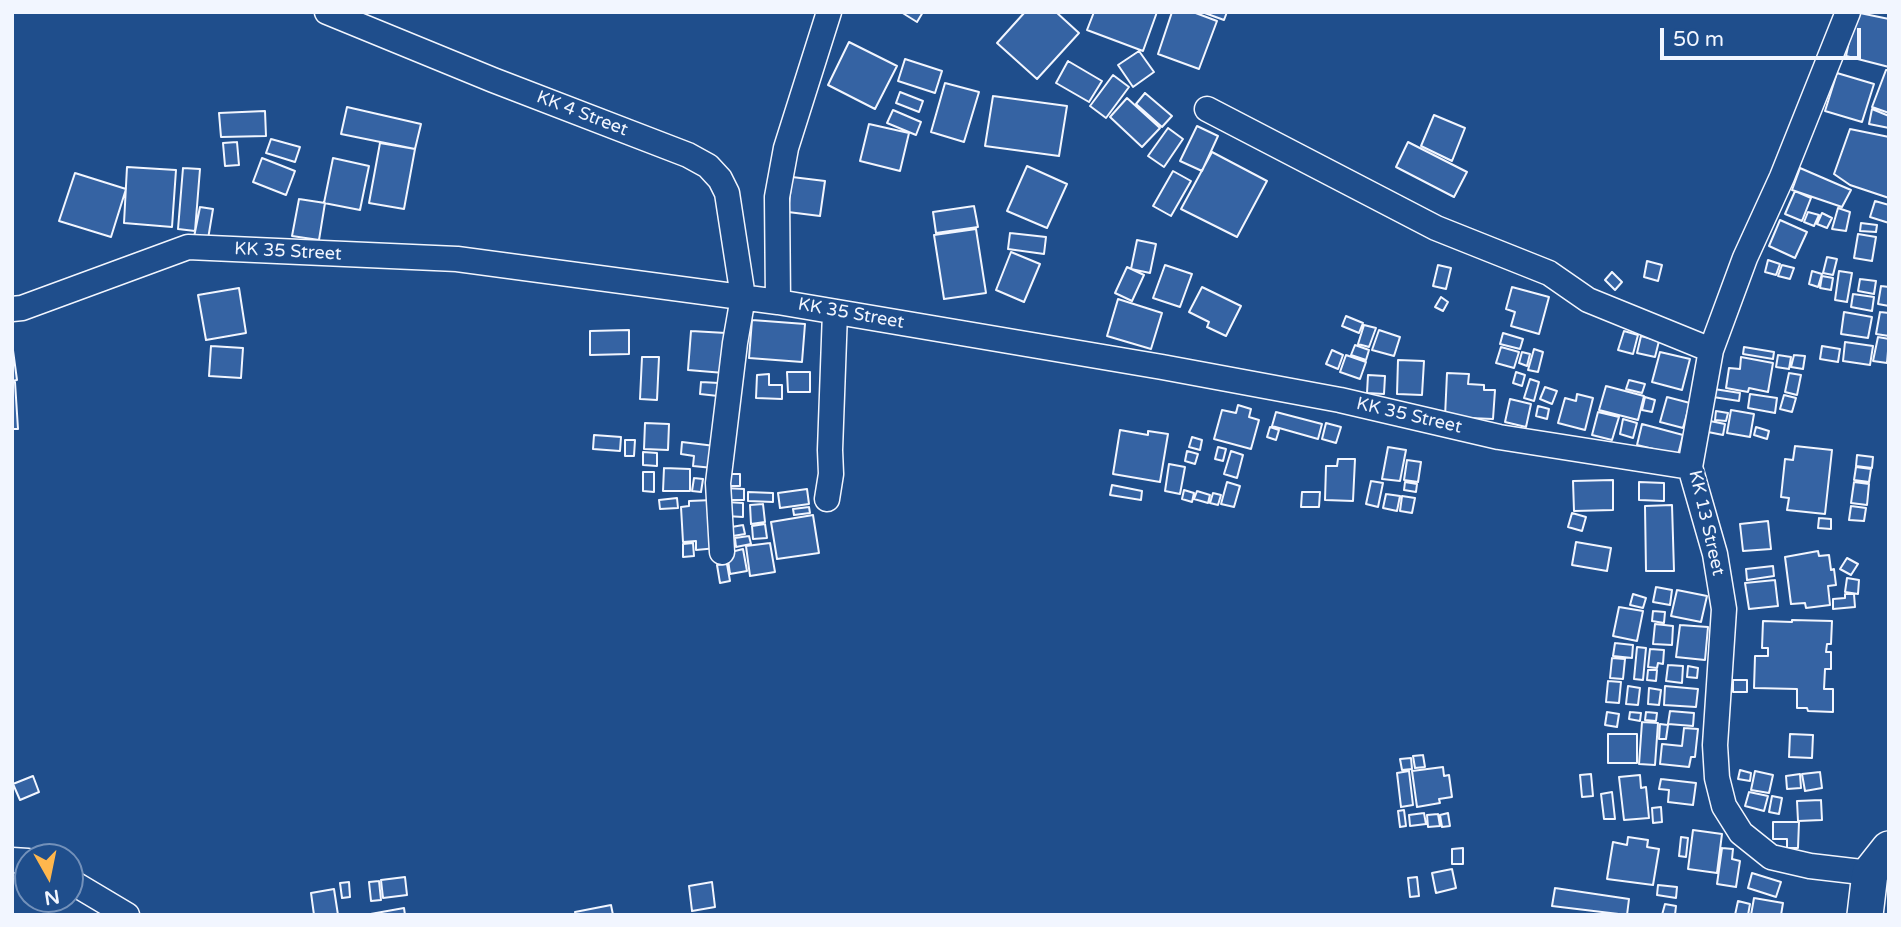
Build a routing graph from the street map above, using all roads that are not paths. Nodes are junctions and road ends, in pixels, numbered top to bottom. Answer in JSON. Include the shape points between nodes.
{"nodes":[{"id":1,"x":327,"y":12,"type":"edge"},
{"id":2,"x":829,"y":12,"type":"edge"},
{"id":3,"x":1848,"y":12,"type":"edge"},
{"id":4,"x":1206,"y":109,"type":"dead end"},
{"id":5,"x":743,"y":297,"type":"junction"},
{"id":6,"x":778,"y":302,"type":"junction"},
{"id":7,"x":12,"y":309,"type":"edge"},
{"id":8,"x":835,"y":312,"type":"junction"},
{"id":9,"x":1711,"y":350,"type":"junction"},
{"id":10,"x":1690,"y":467,"type":"junction"},
{"id":11,"x":827,"y":499,"type":"dead end"},
{"id":12,"x":722,"y":552,"type":"dead end"},
{"id":13,"x":1879,"y":861,"type":"edge"},
{"id":14,"x":84,"y":889,"type":"edge"},
{"id":15,"x":127,"y":915,"type":"edge"},
{"id":16,"x":1865,"y":915,"type":"edge"}],
"edges":[{"from":1,"to":5,"type":"street","name":"KK 4 Street","via":[[708,166],[727,193]]},
{"from":2,"to":6,"type":"street","via":[[786,148],[777,197]]},
{"from":3,"to":9,"type":"street","name":"KK 13 Street"},
{"from":4,"to":9,"type":"street","via":[[1436,228],[1549,273],[1588,300]]},
{"from":5,"to":6,"type":"street","name":"KK 35 Street"},
{"from":5,"to":7,"type":"street","name":"KK 35 Street","via":[[457,259],[188,247]]},
{"from":5,"to":12,"type":"street","name":"KK 4 Street","via":[[719,483]]},
{"from":6,"to":8,"type":"street","name":"KK 35 Street"},
{"from":8,"to":10,"type":"street","name":"KK 35 Street","via":[[1340,400],[1499,437]]},
{"from":8,"to":11,"type":"street"},
{"from":9,"to":10,"type":"street","name":"KK 13 Street"},
{"from":10,"to":13,"type":"street","name":"KK 13 Street","via":[[1715,554],[1724,609],[1715,745],[1724,806],[1741,833],[1771,857],[1810,866]]},
{"from":13,"to":16,"type":"main road"},
{"from":14,"to":15,"type":"street"}]}
